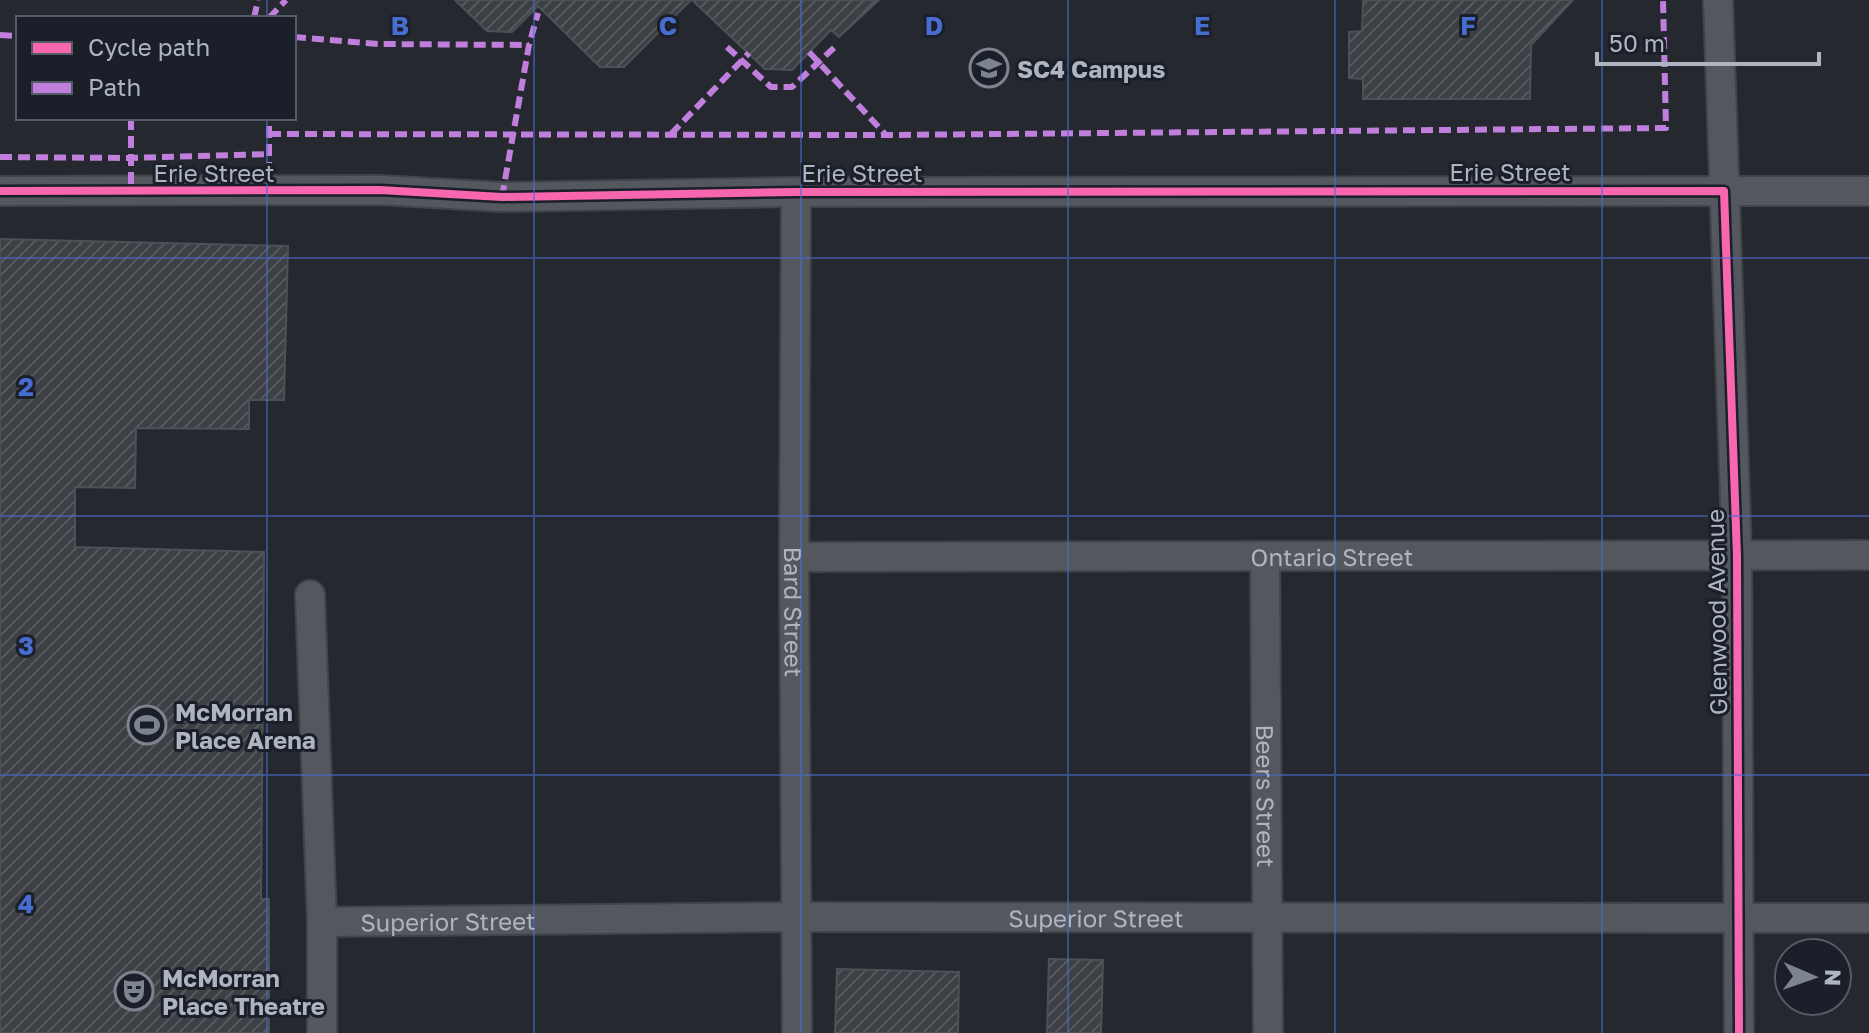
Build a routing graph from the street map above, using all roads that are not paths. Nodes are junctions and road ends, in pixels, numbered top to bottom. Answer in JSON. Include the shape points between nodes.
{"nodes":[{"id":1,"x":1718,"y":0,"type":"edge"},
{"id":2,"x":0,"y":191,"type":"edge"},
{"id":3,"x":1724,"y":191,"type":"junction"},
{"id":4,"x":1869,"y":191,"type":"edge"},
{"id":5,"x":796,"y":192,"type":"junction"},
{"id":6,"x":1869,"y":555,"type":"edge"},
{"id":7,"x":1737,"y":556,"type":"junction"},
{"id":8,"x":794,"y":557,"type":"junction"},
{"id":9,"x":1265,"y":558,"type":"junction"},
{"id":10,"x":310,"y":595,"type":"dead end"},
{"id":11,"x":797,"y":917,"type":"junction"},
{"id":12,"x":1267,"y":918,"type":"junction"},
{"id":13,"x":1739,"y":918,"type":"junction"},
{"id":14,"x":1869,"y":918,"type":"edge"},
{"id":15,"x":322,"y":922,"type":"junction"},
{"id":16,"x":322,"y":1033,"type":"edge"},
{"id":17,"x":797,"y":1033,"type":"edge"},
{"id":18,"x":1268,"y":1033,"type":"edge"},
{"id":19,"x":1739,"y":1033,"type":"edge"}],
"edges":[{"from":1,"to":3,"type":"street","name":"Glenwood Avenue"},
{"from":2,"to":5,"type":"street","name":"Erie Street","via":[[380,190],[502,197]]},
{"from":3,"to":4,"type":"street","name":"Erie Street"},
{"from":3,"to":5,"type":"street","name":"Erie Street"},
{"from":3,"to":7,"type":"street","name":"Glenwood Avenue"},
{"from":5,"to":8,"type":"street","name":"Bard Street"},
{"from":6,"to":7,"type":"street","name":"Ontario Street"},
{"from":7,"to":9,"type":"street","name":"Ontario Street"},
{"from":7,"to":13,"type":"street","name":"Glenwood Avenue"},
{"from":8,"to":9,"type":"street","name":"Ontario Street"},
{"from":8,"to":11,"type":"street","name":"Bard Street"},
{"from":9,"to":12,"type":"street","name":"Beers Street"},
{"from":10,"to":15,"type":"street"},
{"from":11,"to":12,"type":"street","name":"Superior Street"},
{"from":11,"to":15,"type":"street","name":"Superior Street"},
{"from":11,"to":17,"type":"street","name":"Bard Street"},
{"from":12,"to":13,"type":"street","name":"Superior Street"},
{"from":12,"to":18,"type":"street","name":"Beers Street"},
{"from":13,"to":14,"type":"street","name":"Superior Street"},
{"from":13,"to":19,"type":"street","name":"Glenwood Avenue"},
{"from":15,"to":16,"type":"street"}]}
